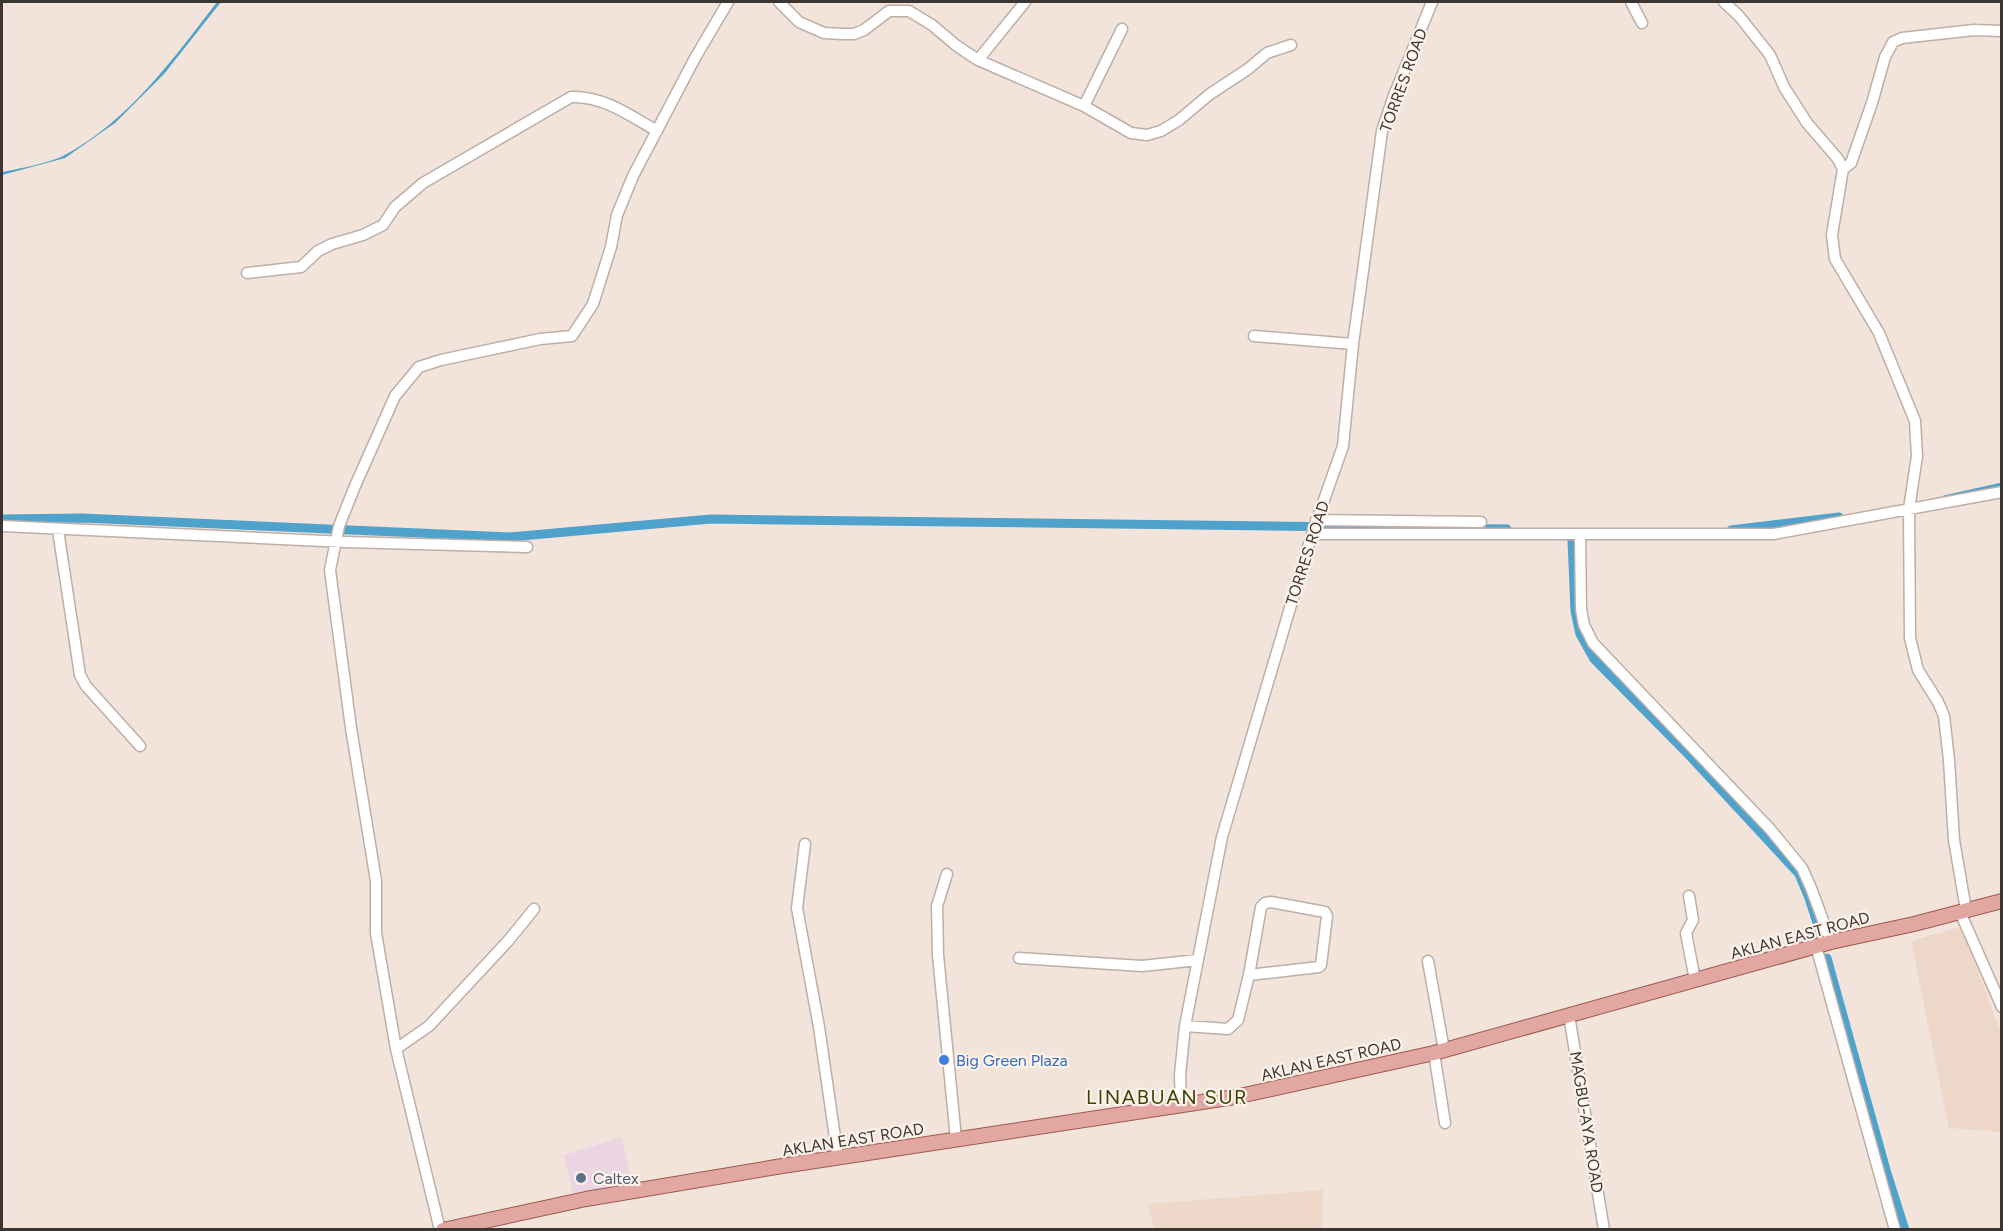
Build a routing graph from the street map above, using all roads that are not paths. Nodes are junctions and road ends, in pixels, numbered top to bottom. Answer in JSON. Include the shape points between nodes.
{"nodes":[{"id":1,"x":728,"y":2,"type":"edge"},
{"id":2,"x":779,"y":2,"type":"edge"},
{"id":3,"x":1025,"y":2,"type":"edge"},
{"id":4,"x":1432,"y":2,"type":"edge"},
{"id":5,"x":1631,"y":2,"type":"edge"},
{"id":6,"x":1724,"y":2,"type":"edge"},
{"id":7,"x":1642,"y":23,"type":"dead end"},
{"id":8,"x":1122,"y":29,"type":"dead end"},
{"id":9,"x":2001,"y":31,"type":"edge"},
{"id":10,"x":1291,"y":45,"type":"dead end"},
{"id":11,"x":978,"y":60,"type":"junction"},
{"id":12,"x":1084,"y":106,"type":"junction"},
{"id":13,"x":657,"y":131,"type":"junction"},
{"id":14,"x":1844,"y":169,"type":"junction"},
{"id":15,"x":247,"y":273,"type":"dead end"},
{"id":16,"x":1254,"y":336,"type":"dead end"},
{"id":17,"x":1353,"y":344,"type":"junction"},
{"id":18,"x":2001,"y":492,"type":"edge"},
{"id":19,"x":1909,"y":509,"type":"junction"},
{"id":20,"x":1481,"y":522,"type":"dead end"},
{"id":21,"x":2,"y":526,"type":"edge"},
{"id":22,"x":1314,"y":526,"type":"junction"},
{"id":23,"x":58,"y":530,"type":"junction"},
{"id":24,"x":1580,"y":534,"type":"junction"},
{"id":25,"x":336,"y":539,"type":"junction"},
{"id":26,"x":527,"y":547,"type":"dead end"},
{"id":27,"x":140,"y":746,"type":"dead end"},
{"id":28,"x":805,"y":844,"type":"dead end"},
{"id":29,"x":947,"y":874,"type":"dead end"},
{"id":30,"x":1689,"y":896,"type":"dead end"},
{"id":31,"x":2001,"y":901,"type":"edge"},
{"id":32,"x":534,"y":909,"type":"dead end"},
{"id":33,"x":1963,"y":911,"type":"junction"},
{"id":34,"x":1831,"y":942,"type":"junction"},
{"id":35,"x":1816,"y":946,"type":"junction"},
{"id":36,"x":1018,"y":958,"type":"dead end"},
{"id":37,"x":1198,"y":960,"type":"junction"},
{"id":38,"x":1428,"y":961,"type":"dead end"},
{"id":39,"x":1249,"y":975,"type":"junction"},
{"id":40,"x":1695,"y":980,"type":"junction"},
{"id":41,"x":2001,"y":1007,"type":"edge"},
{"id":42,"x":1569,"y":1015,"type":"junction"},
{"id":43,"x":1185,"y":1026,"type":"junction"},
{"id":44,"x":396,"y":1049,"type":"junction"},
{"id":45,"x":1439,"y":1051,"type":"junction"},
{"id":46,"x":1181,"y":1107,"type":"junction"},
{"id":47,"x":1445,"y":1123,"type":"dead end"},
{"id":48,"x":956,"y":1139,"type":"junction"},
{"id":49,"x":838,"y":1158,"type":"junction"},
{"id":50,"x":441,"y":1230,"type":"edge"},
{"id":51,"x":1604,"y":1230,"type":"edge"},
{"id":52,"x":1895,"y":1230,"type":"edge"}],
"edges":[{"from":1,"to":13,"type":"street"},
{"from":2,"to":11,"type":"street","via":[[799,22],[824,33],[854,34],[889,11],[909,10]]},
{"from":3,"to":11,"type":"street"},
{"from":4,"to":17,"type":"street","name":"TORRES ROAD","via":[[1382,131]]},
{"from":5,"to":7,"type":"street"},
{"from":6,"to":14,"type":"street","via":[[1770,54],[1784,87],[1807,123]]},
{"from":8,"to":12,"type":"street"},
{"from":9,"to":14,"type":"street","via":[[1974,30],[1893,42],[1851,163]]},
{"from":10,"to":12,"type":"street","via":[[1267,53],[1161,131],[1147,135],[1131,133]]},
{"from":11,"to":12,"type":"street"},
{"from":13,"to":15,"type":"street","via":[[600,100],[571,98],[423,183],[395,207],[383,225],[318,251],[301,267]]},
{"from":13,"to":25,"type":"street","via":[[617,215],[593,304],[572,336],[540,339],[419,367],[395,396]]},
{"from":14,"to":19,"type":"street","via":[[1832,235],[1833,251],[1879,333],[1915,421],[1917,456]]},
{"from":16,"to":17,"type":"street"},
{"from":17,"to":22,"type":"street","name":"TORRES ROAD","via":[[1343,446]]},
{"from":18,"to":19,"type":"street"},
{"from":19,"to":24,"type":"street","via":[[1774,534]]},
{"from":19,"to":33,"type":"street","via":[[1910,638],[1918,669],[1944,717]]},
{"from":20,"to":22,"type":"street"},
{"from":21,"to":23,"type":"street"},
{"from":22,"to":24,"type":"street"},
{"from":22,"to":37,"type":"street","name":"TORRES ROAD","via":[[1222,837]]},
{"from":23,"to":25,"type":"street"},
{"from":23,"to":27,"type":"street","via":[[80,675]]},
{"from":24,"to":34,"type":"street","via":[[1581,609],[1593,643],[1770,829],[1802,868]]},
{"from":25,"to":26,"type":"street"},
{"from":25,"to":44,"type":"street","via":[[330,570],[376,881],[376,933]]},
{"from":28,"to":49,"type":"street","via":[[797,908]]},
{"from":29,"to":48,"type":"street","via":[[937,906]]},
{"from":30,"to":40,"type":"street","via":[[1693,920],[1686,933]]},
{"from":31,"to":33,"type":"main road","name":"AKLAN EAST ROAD"},
{"from":32,"to":44,"type":"street","via":[[429,1026]]},
{"from":33,"to":34,"type":"main road","name":"AKLAN EAST ROAD"},
{"from":33,"to":41,"type":"street"},
{"from":34,"to":35,"type":"main road","name":"AKLAN EAST ROAD"},
{"from":35,"to":40,"type":"main road","name":"AKLAN EAST ROAD"},
{"from":35,"to":52,"type":"street"},
{"from":36,"to":37,"type":"street","via":[[1142,966]]},
{"from":37,"to":43,"type":"street","name":"TORRES ROAD"},
{"from":38,"to":45,"type":"street"},
{"from":39,"to":39,"type":"street","via":[[1319,967],[1325,912],[1265,903],[1261,907]]},
{"from":39,"to":43,"type":"street","via":[[1233,1027]]},
{"from":40,"to":42,"type":"main road","name":"AKLAN EAST ROAD"},
{"from":42,"to":45,"type":"main road","name":"AKLAN EAST ROAD"},
{"from":42,"to":51,"type":"street","name":"MAGBU-AYA ROAD"},
{"from":43,"to":46,"type":"street","name":"TORRES ROAD"},
{"from":44,"to":50,"type":"street"},
{"from":45,"to":46,"type":"main road","name":"AKLAN EAST ROAD"},
{"from":45,"to":47,"type":"street"},
{"from":46,"to":48,"type":"main road","name":"AKLAN EAST ROAD"},
{"from":48,"to":49,"type":"main road","name":"AKLAN EAST ROAD"},
{"from":49,"to":50,"type":"main road","name":"AKLAN EAST ROAD","via":[[586,1199]]}]}
